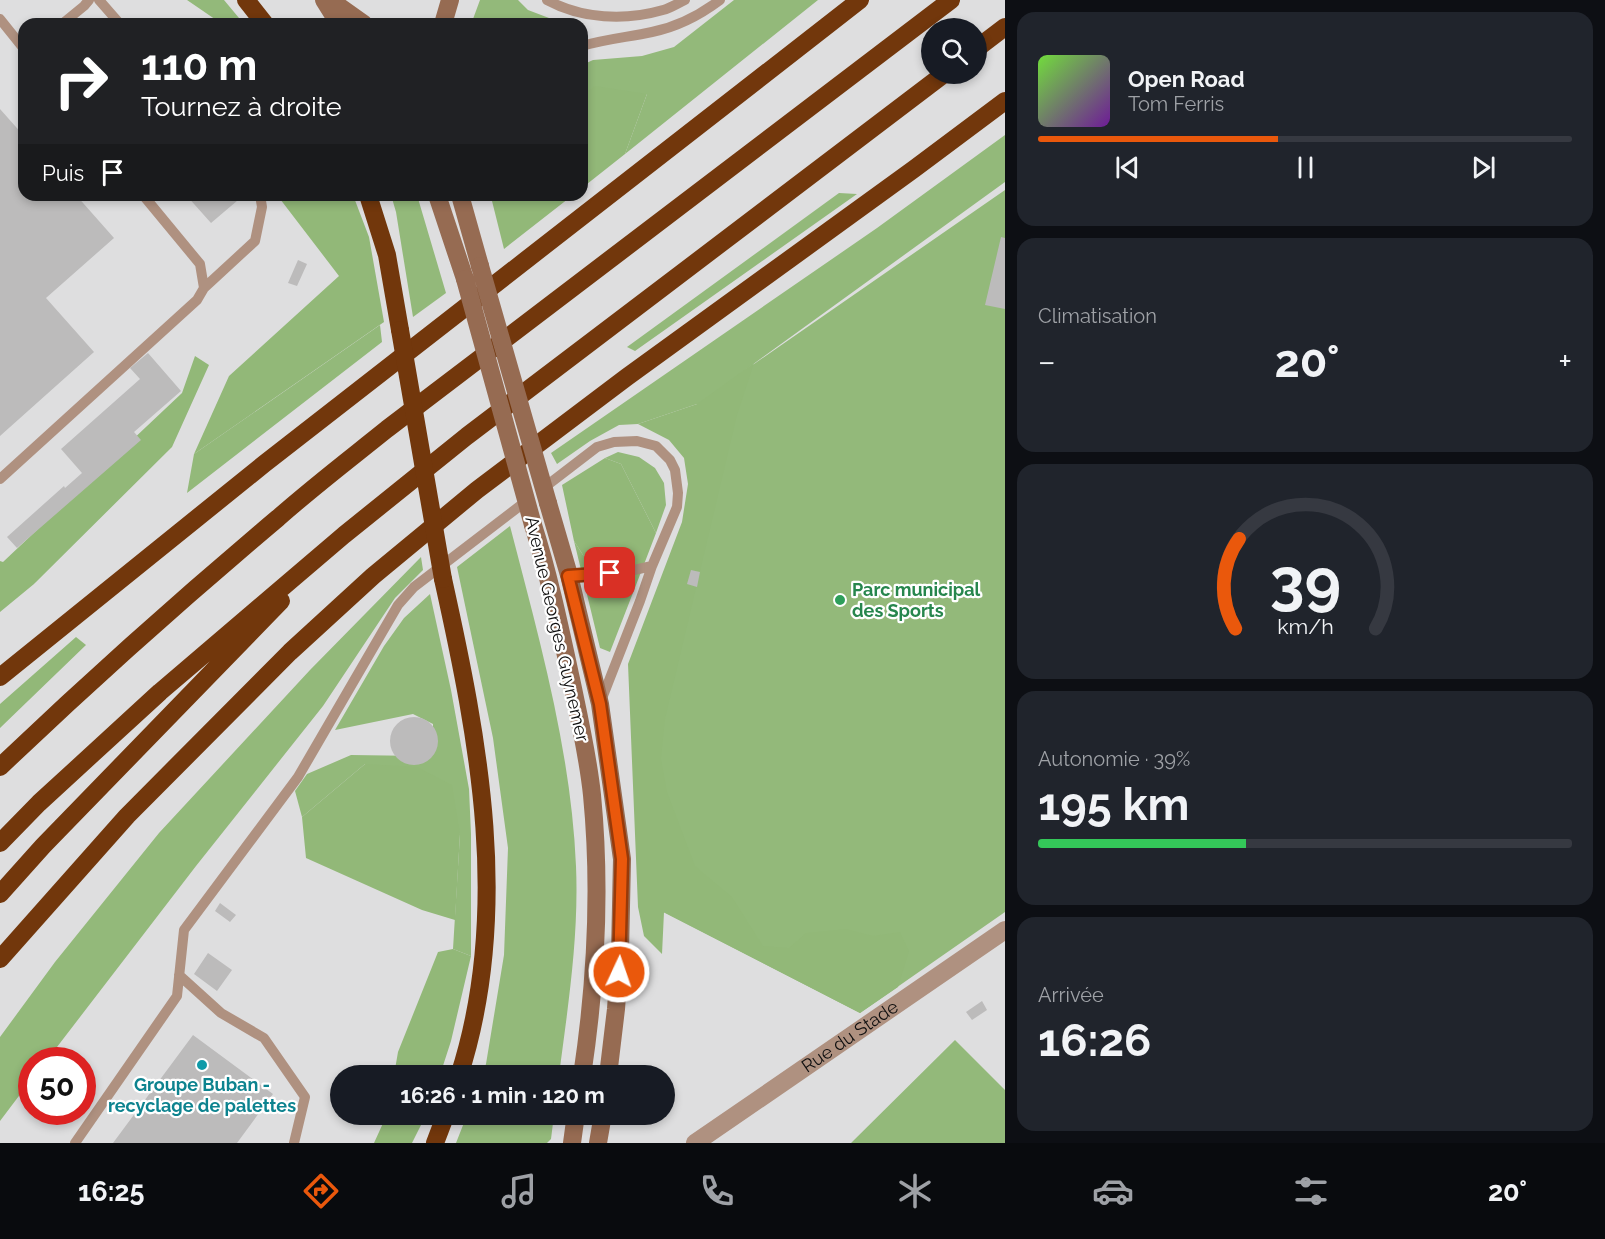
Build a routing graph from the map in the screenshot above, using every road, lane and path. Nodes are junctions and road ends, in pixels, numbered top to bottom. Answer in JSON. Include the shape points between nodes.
{"nodes":[{"id":1,"x":88,"y":0,"type":"edge"},
{"id":2,"x":99,"y":0,"type":"edge"},
{"id":3,"x":246,"y":0,"type":"edge"},
{"id":4,"x":324,"y":0,"type":"edge"},
{"id":5,"x":330,"y":0,"type":"edge"},
{"id":6,"x":450,"y":0,"type":"edge"},
{"id":7,"x":547,"y":0,"type":"edge"},
{"id":8,"x":685,"y":0,"type":"edge"},
{"id":9,"x":720,"y":0,"type":"edge"},
{"id":10,"x":860,"y":0,"type":"edge"},
{"id":11,"x":951,"y":0,"type":"edge"},
{"id":12,"x":69,"y":18,"type":"edge"},
{"id":13,"x":115,"y":18,"type":"edge"},
{"id":14,"x":260,"y":18,"type":"edge"},
{"id":15,"x":335,"y":18,"type":"edge"},
{"id":16,"x":356,"y":18,"type":"edge"},
{"id":17,"x":445,"y":18,"type":"edge"},
{"id":18,"x":0,"y":19,"type":"edge"},
{"id":19,"x":1005,"y":27,"type":"edge"},
{"id":20,"x":987,"y":41,"type":"edge"},
{"id":21,"x":18,"y":42,"type":"edge"},
{"id":22,"x":588,"y":42,"type":"edge"},
{"id":23,"x":594,"y":42,"type":"junction"},
{"id":24,"x":588,"y":44,"type":"edge"},
{"id":25,"x":931,"y":84,"type":"edge"},
{"id":26,"x":1005,"y":101,"type":"edge"},
{"id":27,"x":148,"y":201,"type":"edge"},
{"id":28,"x":261,"y":201,"type":"edge"},
{"id":29,"x":370,"y":201,"type":"edge"},
{"id":30,"x":439,"y":201,"type":"edge"},
{"id":31,"x":463,"y":201,"type":"edge"},
{"id":32,"x":204,"y":288,"type":"junction"},
{"id":33,"x":0,"y":479,"type":"edge"},
{"id":34,"x":345,"y":534,"type":"junction"},
{"id":35,"x":651,"y":566,"type":"junction"},
{"id":36,"x":568,"y":576,"type":"junction"},
{"id":37,"x":0,"y":677,"type":"edge"},
{"id":38,"x":600,"y":704,"type":"junction"},
{"id":39,"x":0,"y":767,"type":"edge"},
{"id":40,"x":0,"y":843,"type":"edge"},
{"id":41,"x":0,"y":894,"type":"edge"},
{"id":42,"x":1005,"y":930,"type":"edge"},
{"id":43,"x":594,"y":957,"type":"junction"},
{"id":44,"x":0,"y":959,"type":"edge"},
{"id":45,"x":179,"y":975,"type":"junction"},
{"id":46,"x":462,"y":1065,"type":"edge"},
{"id":47,"x":584,"y":1065,"type":"edge"},
{"id":48,"x":595,"y":1065,"type":"edge"},
{"id":49,"x":609,"y":1065,"type":"edge"},
{"id":50,"x":442,"y":1125,"type":"edge"},
{"id":51,"x":574,"y":1125,"type":"edge"},
{"id":52,"x":586,"y":1125,"type":"edge"},
{"id":53,"x":601,"y":1125,"type":"edge"},
{"id":54,"x":75,"y":1143,"type":"edge"},
{"id":55,"x":294,"y":1143,"type":"edge"},
{"id":56,"x":435,"y":1143,"type":"edge"},
{"id":57,"x":572,"y":1143,"type":"edge"},
{"id":58,"x":584,"y":1143,"type":"edge"},
{"id":59,"x":598,"y":1143,"type":"edge"},
{"id":60,"x":695,"y":1143,"type":"edge"}],
"edges":[{"from":1,"to":12,"type":"lane"},
{"from":2,"to":13,"type":"lane"},
{"from":3,"to":14,"type":"highway"},
{"from":4,"to":15,"type":"main road"},
{"from":5,"to":16,"type":"main road"},
{"from":6,"to":17,"type":"main road"},
{"from":7,"to":8,"type":"lane","via":[[580,13],[623,16],[665,10]]},
{"from":9,"to":23,"type":"lane","via":[[698,15],[654,32]]},
{"from":10,"to":37,"type":"highway","via":[[264,464]]},
{"from":11,"to":39,"type":"highway","via":[[328,477],[132,644]]},
{"from":18,"to":21,"type":"lane"},
{"from":19,"to":20,"type":"highway"},
{"from":22,"to":23,"type":"lane"},
{"from":23,"to":24,"type":"lane"},
{"from":25,"to":34,"type":"highway","via":[[467,436]]},
{"from":26,"to":44,"type":"highway","via":[[627,377],[477,490],[372,576],[290,652],[127,816]]},
{"from":27,"to":32,"type":"lane","via":[[200,264]]},
{"from":28,"to":32,"type":"lane","via":[[255,241]]},
{"from":29,"to":46,"type":"highway","bridge":true,"via":[[387,255],[479,764],[486,858],[484,951],[472,1030]]},
{"from":30,"to":43,"type":"main road","name":"Avenue Georges Guynemer","bridge":true,"via":[[465,279],[533,525],[584,739],[592,795],[596,874]]},
{"from":31,"to":36,"type":"main road","name":"Avenue Georges Guynemer","bridge":true},
{"from":32,"to":33,"type":"lane","via":[[197,300]]},
{"from":34,"to":40,"type":"highway","via":[[160,692]]},
{"from":34,"to":41,"type":"highway"},
{"from":35,"to":36,"type":"lane"},
{"from":35,"to":38,"type":"lane"},
{"from":35,"to":45,"type":"lane","via":[[677,507],[675,470],[656,446],[646,442],[614,442],[597,447],[414,587],[398,605],[298,777],[184,930]]},
{"from":36,"to":38,"type":"main road","name":"Avenue Georges Guynemer"},
{"from":38,"to":49,"type":"main road","name":"Avenue Georges Guynemer","via":[[622,859],[620,953]]},
{"from":42,"to":60,"type":"street","name":"Rue du Stade"},
{"from":43,"to":47,"type":"main road","name":"Avenue Georges Guynemer"},
{"from":43,"to":48,"type":"main road","via":[[600,1027]]},
{"from":45,"to":54,"type":"lane","via":[[177,996]]},
{"from":45,"to":55,"type":"lane","via":[[221,1013],[264,1038],[304,1097]]},
{"from":50,"to":56,"type":"highway"},
{"from":51,"to":57,"type":"main road"},
{"from":52,"to":58,"type":"main road"},
{"from":53,"to":59,"type":"main road"}]}
